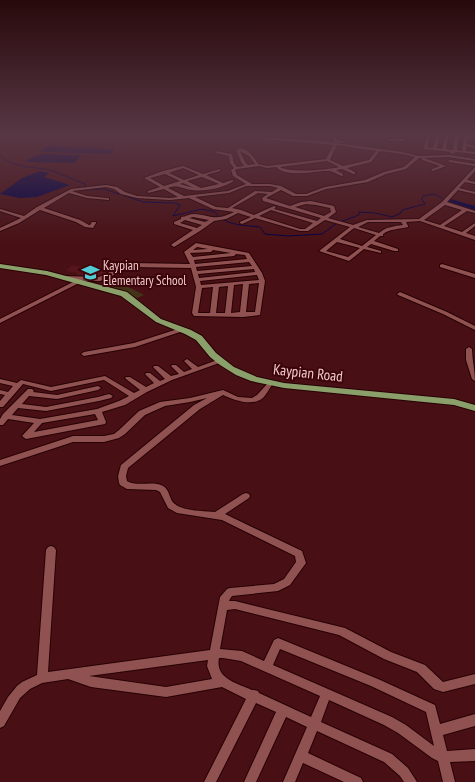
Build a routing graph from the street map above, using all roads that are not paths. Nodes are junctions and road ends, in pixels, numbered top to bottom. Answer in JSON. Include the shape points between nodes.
{"nodes":[{"id":1,"x":192,"y":171,"type":"edge"},
{"id":2,"x":215,"y":171,"type":"edge"},
{"id":3,"x":234,"y":171,"type":"edge"},
{"id":4,"x":320,"y":171,"type":"edge"},
{"id":5,"x":335,"y":171,"type":"edge"},
{"id":6,"x":351,"y":171,"type":"edge"},
{"id":7,"x":391,"y":171,"type":"edge"},
{"id":8,"x":164,"y":172,"type":"joint"},
{"id":9,"x":290,"y":172,"type":"joint"},
{"id":10,"x":301,"y":172,"type":"junction"},
{"id":11,"x":309,"y":172,"type":"joint"},
{"id":12,"x":354,"y":173,"type":"dead end"},
{"id":13,"x":473,"y":174,"type":"edge"},
{"id":14,"x":342,"y":175,"type":"dead end"},
{"id":15,"x":204,"y":176,"type":"junction"},
{"id":16,"x":326,"y":177,"type":"dead end"},
{"id":17,"x":304,"y":178,"type":"dead end"},
{"id":18,"x":315,"y":178,"type":"dead end"},
{"id":19,"x":293,"y":179,"type":"dead end"},
{"id":20,"x":232,"y":181,"type":"dead end"},
{"id":21,"x":464,"y":181,"type":"junction"},
{"id":22,"x":184,"y":182,"type":"junction"},
{"id":23,"x":475,"y":183,"type":"edge"},
{"id":24,"x":176,"y":184,"type":"junction"},
{"id":25,"x":223,"y":184,"type":"junction"},
{"id":26,"x":251,"y":186,"type":"junction"},
{"id":27,"x":165,"y":188,"type":"junction"},
{"id":28,"x":281,"y":188,"type":"junction"},
{"id":29,"x":200,"y":189,"type":"junction"},
{"id":30,"x":457,"y":189,"type":"junction"},
{"id":31,"x":68,"y":192,"type":"junction"},
{"id":32,"x":150,"y":192,"type":"dead end"},
{"id":33,"x":172,"y":192,"type":"junction"},
{"id":34,"x":273,"y":193,"type":"junction"},
{"id":35,"x":475,"y":193,"type":"edge"},
{"id":36,"x":158,"y":196,"type":"dead end"},
{"id":37,"x":187,"y":198,"type":"junction"},
{"id":38,"x":107,"y":199,"type":"dead end"},
{"id":39,"x":444,"y":203,"type":"junction"},
{"id":40,"x":279,"y":205,"type":"junction"},
{"id":41,"x":38,"y":208,"type":"junction"},
{"id":42,"x":290,"y":208,"type":"junction"},
{"id":43,"x":229,"y":209,"type":"junction"},
{"id":44,"x":271,"y":209,"type":"junction"},
{"id":45,"x":0,"y":210,"type":"edge"},
{"id":46,"x":465,"y":210,"type":"junction"},
{"id":47,"x":239,"y":212,"type":"junction"},
{"id":48,"x":475,"y":212,"type":"edge"},
{"id":49,"x":24,"y":217,"type":"junction"},
{"id":50,"x":256,"y":217,"type":"junction"},
{"id":51,"x":183,"y":218,"type":"junction"},
{"id":52,"x":325,"y":219,"type":"junction"},
{"id":53,"x":212,"y":220,"type":"junction"},
{"id":54,"x":420,"y":220,"type":"junction"},
{"id":55,"x":403,"y":221,"type":"junction"},
{"id":56,"x":94,"y":223,"type":"dead end"},
{"id":57,"x":242,"y":223,"type":"dead end"},
{"id":58,"x":318,"y":223,"type":"junction"},
{"id":59,"x":205,"y":224,"type":"junction"},
{"id":60,"x":475,"y":225,"type":"edge"},
{"id":61,"x":353,"y":227,"type":"junction"},
{"id":62,"x":440,"y":227,"type":"junction"},
{"id":63,"x":0,"y":230,"type":"edge"},
{"id":64,"x":198,"y":230,"type":"junction"},
{"id":65,"x":462,"y":234,"type":"junction"},
{"id":66,"x":380,"y":235,"type":"junction"},
{"id":67,"x":475,"y":238,"type":"edge"},
{"id":68,"x":337,"y":240,"type":"junction"},
{"id":69,"x":371,"y":242,"type":"junction"},
{"id":70,"x":174,"y":245,"type":"dead end"},
{"id":71,"x":364,"y":248,"type":"junction"},
{"id":72,"x":396,"y":250,"type":"dead end"},
{"id":73,"x":379,"y":252,"type":"dead end"},
{"id":74,"x":242,"y":253,"type":"junction"},
{"id":75,"x":191,"y":258,"type":"junction"},
{"id":76,"x":250,"y":260,"type":"junction"},
{"id":77,"x":0,"y":266,"type":"edge"},
{"id":78,"x":192,"y":266,"type":"junction"},
{"id":79,"x":442,"y":266,"type":"dead end"},
{"id":80,"x":255,"y":267,"type":"junction"},
{"id":81,"x":195,"y":273,"type":"junction"},
{"id":82,"x":259,"y":273,"type":"junction"},
{"id":83,"x":475,"y":276,"type":"edge"},
{"id":84,"x":62,"y":278,"type":"junction"},
{"id":85,"x":197,"y":280,"type":"junction"},
{"id":86,"x":262,"y":281,"type":"junction"},
{"id":87,"x":77,"y":282,"type":"junction"},
{"id":88,"x":246,"y":282,"type":"junction"},
{"id":89,"x":231,"y":284,"type":"junction"},
{"id":90,"x":216,"y":286,"type":"junction"},
{"id":91,"x":199,"y":287,"type":"junction"},
{"id":92,"x":400,"y":294,"type":"dead end"},
{"id":93,"x":213,"y":315,"type":"junction"},
{"id":94,"x":228,"y":315,"type":"junction"},
{"id":95,"x":243,"y":315,"type":"junction"},
{"id":96,"x":0,"y":322,"type":"edge"},
{"id":97,"x":475,"y":328,"type":"edge"},
{"id":98,"x":181,"y":330,"type":"junction"},
{"id":99,"x":469,"y":349,"type":"dead end"},
{"id":100,"x":84,"y":354,"type":"dead end"},
{"id":101,"x":187,"y":361,"type":"dead end"},
{"id":102,"x":220,"y":361,"type":"junction"},
{"id":103,"x":174,"y":366,"type":"dead end"},
{"id":104,"x":156,"y":367,"type":"dead end"},
{"id":105,"x":197,"y":369,"type":"junction"},
{"id":106,"x":148,"y":374,"type":"dead end"},
{"id":107,"x":183,"y":374,"type":"junction"},
{"id":108,"x":128,"y":378,"type":"dead end"},
{"id":109,"x":170,"y":379,"type":"junction"},
{"id":110,"x":475,"y":379,"type":"edge"},
{"id":111,"x":0,"y":381,"type":"edge"},
{"id":112,"x":88,"y":382,"type":"junction"},
{"id":113,"x":159,"y":384,"type":"junction"},
{"id":114,"x":270,"y":384,"type":"junction"},
{"id":115,"x":18,"y":385,"type":"junction"},
{"id":116,"x":34,"y":385,"type":"junction"},
{"id":117,"x":98,"y":388,"type":"junction"},
{"id":118,"x":145,"y":390,"type":"junction"},
{"id":119,"x":0,"y":392,"type":"edge"},
{"id":120,"x":223,"y":392,"type":"junction"},
{"id":121,"x":10,"y":394,"type":"junction"},
{"id":122,"x":28,"y":394,"type":"junction"},
{"id":123,"x":109,"y":396,"type":"junction"},
{"id":124,"x":134,"y":396,"type":"junction"},
{"id":125,"x":1,"y":403,"type":"edge"},
{"id":126,"x":122,"y":403,"type":"junction"},
{"id":127,"x":16,"y":405,"type":"junction"},
{"id":128,"x":475,"y":408,"type":"edge"},
{"id":129,"x":98,"y":411,"type":"junction"},
{"id":130,"x":6,"y":416,"type":"junction"},
{"id":131,"x":40,"y":421,"type":"junction"},
{"id":132,"x":0,"y":423,"type":"edge"},
{"id":133,"x":0,"y":463,"type":"edge"},
{"id":134,"x":246,"y":496,"type":"dead end"},
{"id":135,"x":216,"y":516,"type":"junction"},
{"id":136,"x":51,"y":550,"type":"dead end"},
{"id":137,"x":223,"y":606,"type":"junction"},
{"id":138,"x":214,"y":653,"type":"junction"},
{"id":139,"x":266,"y":667,"type":"junction"},
{"id":140,"x":67,"y":674,"type":"junction"},
{"id":141,"x":42,"y":678,"type":"junction"},
{"id":142,"x":475,"y":679,"type":"edge"},
{"id":143,"x":222,"y":682,"type":"junction"},
{"id":144,"x":326,"y":694,"type":"junction"},
{"id":145,"x":254,"y":695,"type":"junction"},
{"id":146,"x":283,"y":710,"type":"junction"},
{"id":147,"x":475,"y":720,"type":"edge"},
{"id":148,"x":0,"y":722,"type":"edge"},
{"id":149,"x":314,"y":725,"type":"junction"},
{"id":150,"x":437,"y":731,"type":"junction"},
{"id":151,"x":301,"y":756,"type":"junction"},
{"id":152,"x":475,"y":756,"type":"edge"},
{"id":153,"x":443,"y":757,"type":"junction"},
{"id":154,"x":210,"y":782,"type":"edge"},
{"id":155,"x":250,"y":782,"type":"edge"},
{"id":156,"x":289,"y":782,"type":"edge"},
{"id":157,"x":357,"y":782,"type":"edge"},
{"id":158,"x":411,"y":782,"type":"edge"},
{"id":159,"x":449,"y":782,"type":"edge"}],
"edges":[{"from":1,"to":15,"type":"street"},
{"from":2,"to":15,"type":"street"},
{"from":3,"to":26,"type":"street","via":[[235,176]]},
{"from":4,"to":16,"type":"street"},
{"from":5,"to":14,"type":"street"},
{"from":6,"to":12,"type":"street"},
{"from":7,"to":28,"type":"street","via":[[366,181],[325,188],[312,194],[296,195]]},
{"from":8,"to":22,"type":"street"},
{"from":8,"to":27,"type":"street","via":[[146,178]]},
{"from":9,"to":10,"type":"street"},
{"from":9,"to":19,"type":"street"},
{"from":10,"to":11,"type":"street"},
{"from":10,"to":17,"type":"street"},
{"from":11,"to":18,"type":"street"},
{"from":13,"to":21,"type":"street"},
{"from":15,"to":22,"type":"street"},
{"from":15,"to":25,"type":"street"},
{"from":20,"to":25,"type":"street"},
{"from":21,"to":23,"type":"street"},
{"from":21,"to":30,"type":"street"},
{"from":22,"to":24,"type":"street"},
{"from":22,"to":29,"type":"street"},
{"from":24,"to":27,"type":"street"},
{"from":24,"to":29,"type":"street","via":[[186,189]]},
{"from":25,"to":29,"type":"street"},
{"from":26,"to":28,"type":"street","via":[[270,185]]},
{"from":26,"to":37,"type":"street","via":[[245,185],[229,192]]},
{"from":27,"to":32,"type":"street"},
{"from":27,"to":33,"type":"street"},
{"from":28,"to":34,"type":"street"},
{"from":30,"to":35,"type":"street"},
{"from":30,"to":39,"type":"street"},
{"from":31,"to":37,"type":"street","via":[[79,188],[106,186],[137,197]]},
{"from":31,"to":38,"type":"street"},
{"from":31,"to":41,"type":"street"},
{"from":33,"to":36,"type":"street"},
{"from":33,"to":37,"type":"street"},
{"from":34,"to":40,"type":"street","via":[[264,198]]},
{"from":34,"to":43,"type":"street","via":[[257,192]]},
{"from":37,"to":43,"type":"street","via":[[216,208]]},
{"from":39,"to":46,"type":"street"},
{"from":39,"to":54,"type":"street"},
{"from":40,"to":42,"type":"street"},
{"from":40,"to":44,"type":"street"},
{"from":41,"to":49,"type":"street"},
{"from":41,"to":56,"type":"street","via":[[87,226]]},
{"from":42,"to":52,"type":"street"},
{"from":42,"to":52,"type":"street","via":[[302,202],[312,202],[332,208],[334,212]]},
{"from":43,"to":47,"type":"street"},
{"from":44,"to":50,"type":"street"},
{"from":44,"to":58,"type":"street"},
{"from":45,"to":49,"type":"street"},
{"from":46,"to":48,"type":"street"},
{"from":46,"to":62,"type":"street"},
{"from":47,"to":50,"type":"street"},
{"from":47,"to":53,"type":"street","via":[[222,220]]},
{"from":49,"to":63,"type":"street"},
{"from":50,"to":57,"type":"street"},
{"from":50,"to":58,"type":"street","via":[[300,230],[306,230]]},
{"from":51,"to":53,"type":"street","via":[[194,215]]},
{"from":51,"to":59,"type":"street"},
{"from":51,"to":64,"type":"street","via":[[176,223]]},
{"from":52,"to":58,"type":"street"},
{"from":52,"to":61,"type":"street"},
{"from":53,"to":59,"type":"street"},
{"from":54,"to":55,"type":"street"},
{"from":54,"to":62,"type":"street"},
{"from":55,"to":61,"type":"street","via":[[367,221]]},
{"from":55,"to":66,"type":"street","via":[[406,226],[392,228]]},
{"from":59,"to":64,"type":"street"},
{"from":60,"to":65,"type":"street"},
{"from":61,"to":66,"type":"street"},
{"from":61,"to":68,"type":"street"},
{"from":62,"to":65,"type":"street"},
{"from":64,"to":70,"type":"street"},
{"from":65,"to":67,"type":"street"},
{"from":66,"to":69,"type":"street"},
{"from":68,"to":71,"type":"street"},
{"from":68,"to":71,"type":"street","via":[[322,251],[349,259]]},
{"from":69,"to":71,"type":"street"},
{"from":69,"to":72,"type":"street"},
{"from":71,"to":73,"type":"street"},
{"from":74,"to":75,"type":"street"},
{"from":74,"to":75,"type":"street","via":[[196,245],[187,252]]},
{"from":74,"to":76,"type":"street","via":[[247,254]]},
{"from":75,"to":78,"type":"street"},
{"from":76,"to":78,"type":"street"},
{"from":76,"to":80,"type":"street"},
{"from":77,"to":84,"type":"main road","name":"Kaypian Road","via":[[47,273]]},
{"from":78,"to":81,"type":"street"},
{"from":78,"to":84,"type":"street","via":[[132,265],[100,278]]},
{"from":79,"to":83,"type":"street"},
{"from":80,"to":81,"type":"street"},
{"from":80,"to":82,"type":"street"},
{"from":81,"to":85,"type":"street"},
{"from":82,"to":85,"type":"street"},
{"from":82,"to":86,"type":"street"},
{"from":84,"to":87,"type":"main road","name":"Kaypian Road"},
{"from":85,"to":91,"type":"street"},
{"from":86,"to":88,"type":"street"},
{"from":86,"to":95,"type":"street","via":[[258,314]]},
{"from":87,"to":96,"type":"street"},
{"from":87,"to":98,"type":"main road","name":"Kaypian Road","via":[[124,294],[134,299],[152,316]]},
{"from":88,"to":89,"type":"street"},
{"from":88,"to":95,"type":"street"},
{"from":89,"to":90,"type":"street"},
{"from":89,"to":94,"type":"street"},
{"from":90,"to":91,"type":"street"},
{"from":90,"to":93,"type":"street"},
{"from":91,"to":93,"type":"street","via":[[195,313]]},
{"from":92,"to":97,"type":"street"},
{"from":93,"to":94,"type":"street"},
{"from":94,"to":95,"type":"street"},
{"from":98,"to":100,"type":"street","via":[[135,345]]},
{"from":98,"to":102,"type":"main road","name":"Kaypian Road","via":[[192,333],[201,340]]},
{"from":99,"to":110,"type":"street","via":[[469,360]]},
{"from":101,"to":105,"type":"street"},
{"from":102,"to":105,"type":"street"},
{"from":102,"to":114,"type":"main road","name":"Kaypian Road","via":[[244,375]]},
{"from":103,"to":107,"type":"street"},
{"from":104,"to":109,"type":"street"},
{"from":105,"to":107,"type":"street"},
{"from":106,"to":113,"type":"street"},
{"from":107,"to":109,"type":"street"},
{"from":108,"to":118,"type":"street"},
{"from":109,"to":113,"type":"street"},
{"from":111,"to":115,"type":"street"},
{"from":112,"to":116,"type":"street","via":[[51,389]]},
{"from":112,"to":117,"type":"street"},
{"from":112,"to":124,"type":"street","via":[[105,378]]},
{"from":113,"to":118,"type":"street"},
{"from":114,"to":120,"type":"street","via":[[260,397],[253,400],[237,398]]},
{"from":114,"to":128,"type":"main road","name":"Kaypian Road","via":[[454,402]]},
{"from":115,"to":116,"type":"street","via":[[21,382]]},
{"from":115,"to":121,"type":"street"},
{"from":116,"to":122,"type":"street"},
{"from":117,"to":122,"type":"street","via":[[57,397]]},
{"from":117,"to":123,"type":"street"},
{"from":118,"to":124,"type":"street"},
{"from":119,"to":121,"type":"street"},
{"from":120,"to":133,"type":"street","via":[[163,404],[142,413],[116,436],[73,439]]},
{"from":120,"to":135,"type":"street","via":[[197,407],[124,467],[122,476],[123,483],[130,487],[163,490],[170,506]]},
{"from":121,"to":125,"type":"street"},
{"from":122,"to":127,"type":"street"},
{"from":123,"to":126,"type":"street"},
{"from":123,"to":127,"type":"street","via":[[46,409]]},
{"from":124,"to":126,"type":"street"},
{"from":126,"to":129,"type":"street"},
{"from":127,"to":130,"type":"street"},
{"from":129,"to":131,"type":"street"},
{"from":129,"to":131,"type":"street","via":[[102,422],[26,436]]},
{"from":130,"to":131,"type":"street"},
{"from":130,"to":132,"type":"street"},
{"from":134,"to":135,"type":"street"},
{"from":135,"to":137,"type":"street","via":[[224,517],[299,554],[301,558],[301,563],[286,582],[275,588],[230,592],[225,597]]},
{"from":136,"to":141,"type":"street"},
{"from":137,"to":138,"type":"street"},
{"from":137,"to":142,"type":"street","via":[[234,605],[341,631],[388,656],[421,668],[443,687]]},
{"from":138,"to":139,"type":"street","via":[[242,656]]},
{"from":138,"to":140,"type":"street"},
{"from":138,"to":143,"type":"street","via":[[213,670]]},
{"from":139,"to":144,"type":"street"},
{"from":139,"to":150,"type":"street","via":[[278,643],[374,682],[431,709]]},
{"from":140,"to":141,"type":"street"},
{"from":140,"to":143,"type":"street","via":[[91,682],[166,692]]},
{"from":141,"to":148,"type":"street","via":[[22,687]]},
{"from":143,"to":145,"type":"street"},
{"from":144,"to":149,"type":"street"},
{"from":144,"to":153,"type":"street","via":[[388,721],[428,750]]},
{"from":145,"to":146,"type":"street"},
{"from":145,"to":154,"type":"street"},
{"from":146,"to":149,"type":"street"},
{"from":146,"to":155,"type":"street"},
{"from":147,"to":150,"type":"street"},
{"from":149,"to":151,"type":"street"},
{"from":149,"to":158,"type":"street","via":[[388,758]]},
{"from":150,"to":153,"type":"street"},
{"from":151,"to":156,"type":"street"},
{"from":151,"to":157,"type":"street"},
{"from":152,"to":153,"type":"street"},
{"from":153,"to":159,"type":"street"}]}
